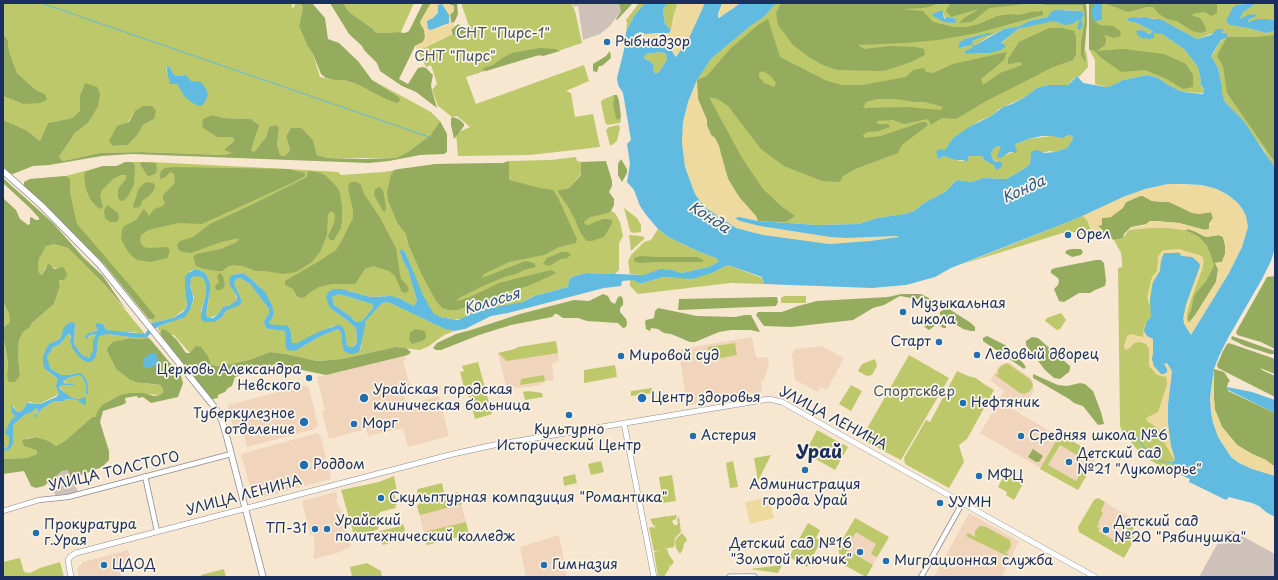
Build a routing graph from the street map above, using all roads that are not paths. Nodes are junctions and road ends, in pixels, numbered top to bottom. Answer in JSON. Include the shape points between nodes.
{"nodes":[{"id":1,"x":3,"y":171,"type":"edge"},
{"id":2,"x":624,"y":423,"type":"junction"},
{"id":3,"x":231,"y":454,"type":"junction"},
{"id":4,"x":145,"y":476,"type":"junction"},
{"id":5,"x":961,"y":502,"type":"junction"},
{"id":6,"x":245,"y":508,"type":"junction"},
{"id":7,"x":3,"y":510,"type":"edge"},
{"id":8,"x":157,"y":531,"type":"junction"},
{"id":9,"x":71,"y":577,"type":"edge"},
{"id":10,"x":263,"y":577,"type":"edge"},
{"id":11,"x":654,"y":577,"type":"edge"},
{"id":12,"x":730,"y":577,"type":"edge"},
{"id":13,"x":754,"y":577,"type":"edge"},
{"id":14,"x":921,"y":577,"type":"edge"},
{"id":15,"x":1095,"y":577,"type":"edge"}],
"edges":[{"from":1,"to":3,"type":"main road","via":[[99,264],[158,336],[216,409]]},
{"from":2,"to":5,"type":"main road","name":"УЛИЦА ЛЕНИНА","via":[[772,399],[782,402]]},
{"from":2,"to":6,"type":"main road","name":"УЛИЦА ЛЕНИНА","via":[[469,450]]},
{"from":2,"to":11,"type":"main road"},
{"from":3,"to":4,"type":"street","name":"УЛИЦА ТОЛСТОГО"},
{"from":3,"to":6,"type":"main road"},
{"from":4,"to":7,"type":"street","name":"УЛИЦА ТОЛСТОГО","via":[[63,498]]},
{"from":4,"to":8,"type":"street"},
{"from":5,"to":14,"type":"street"},
{"from":5,"to":15,"type":"main road","name":"УЛИЦА ЛЕНИНА"},
{"from":6,"to":8,"type":"main road","name":"УЛИЦА ЛЕНИНА"},
{"from":6,"to":10,"type":"main road"},
{"from":8,"to":9,"type":"main road","name":"УЛИЦА ЛЕНИНА","via":[[76,553],[69,558]]},
{"from":12,"to":13,"type":"main road"}]}
